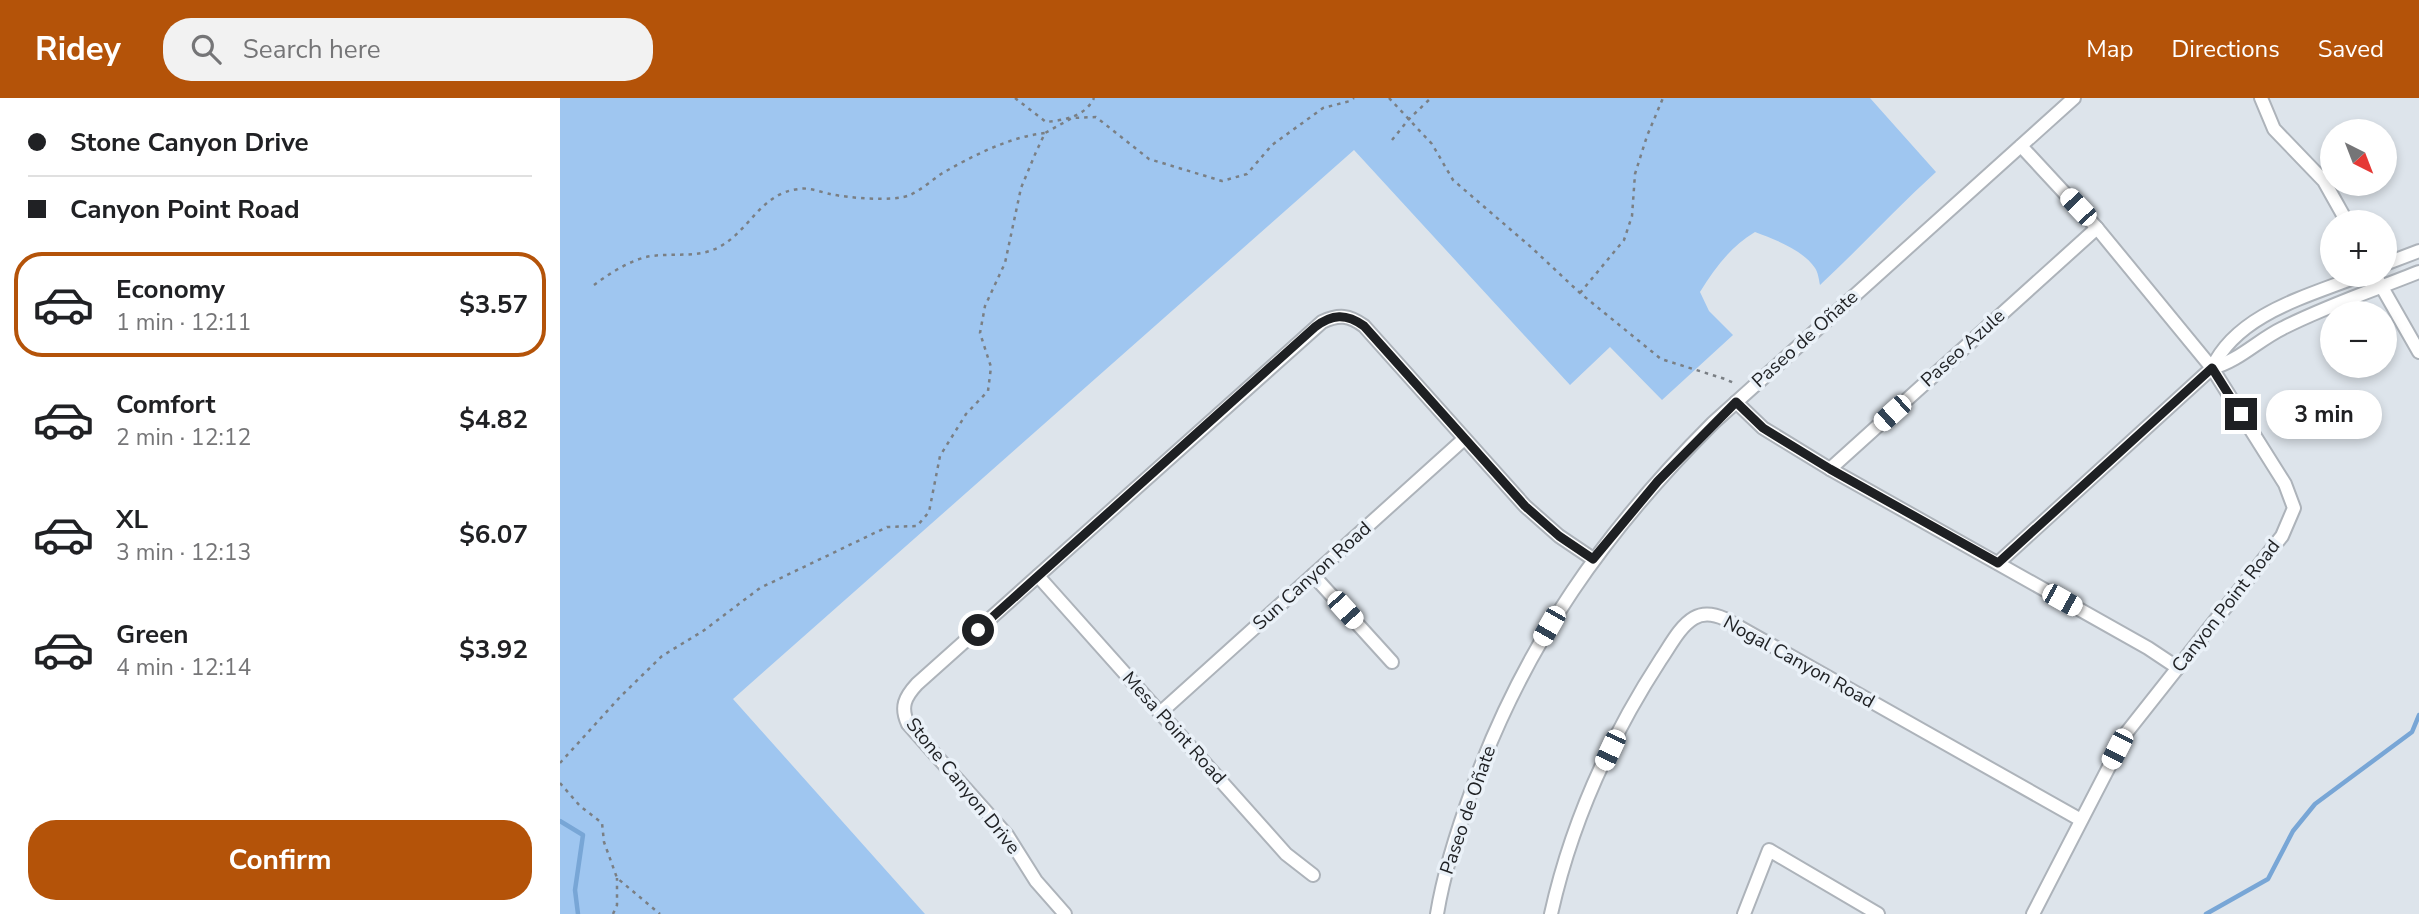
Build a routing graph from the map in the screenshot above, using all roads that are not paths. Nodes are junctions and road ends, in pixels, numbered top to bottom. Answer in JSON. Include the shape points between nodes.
{"nodes":[{"id":1,"x":2074,"y":98,"type":"edge"},
{"id":2,"x":2261,"y":98,"type":"edge"},
{"id":3,"x":2021,"y":146,"type":"junction"},
{"id":4,"x":2340,"y":210,"type":"edge"},
{"id":5,"x":2097,"y":228,"type":"junction"},
{"id":6,"x":2419,"y":251,"type":"edge"},
{"id":7,"x":2397,"y":259,"type":"edge"},
{"id":8,"x":2419,"y":272,"type":"edge"},
{"id":9,"x":2397,"y":281,"type":"edge"},
{"id":10,"x":2332,"y":287,"type":"edge"},
{"id":11,"x":2382,"y":287,"type":"joint"},
{"id":12,"x":2419,"y":352,"type":"edge"},
{"id":13,"x":2212,"y":368,"type":"junction"},
{"id":14,"x":1736,"y":402,"type":"junction"},
{"id":15,"x":1464,"y":439,"type":"junction"},
{"id":16,"x":1830,"y":469,"type":"junction"},
{"id":17,"x":1593,"y":559,"type":"junction"},
{"id":18,"x":1998,"y":563,"type":"junction"},
{"id":19,"x":1314,"y":575,"type":"junction"},
{"id":20,"x":1038,"y":576,"type":"junction"},
{"id":21,"x":1392,"y":662,"type":"dead end"},
{"id":22,"x":2178,"y":668,"type":"junction"},
{"id":23,"x":1160,"y":713,"type":"junction"},
{"id":24,"x":2081,"y":820,"type":"junction"},
{"id":25,"x":1313,"y":875,"type":"dead end"},
{"id":26,"x":1065,"y":914,"type":"edge"},
{"id":27,"x":1437,"y":914,"type":"edge"},
{"id":28,"x":1551,"y":914,"type":"edge"},
{"id":29,"x":1744,"y":914,"type":"edge"},
{"id":30,"x":1878,"y":914,"type":"edge"},
{"id":31,"x":2033,"y":914,"type":"edge"}],
"edges":[{"from":1,"to":3,"type":"street","name":"Paseo de Oñate"},
{"from":2,"to":4,"type":"street","via":[[2274,129],[2324,181]]},
{"from":3,"to":5,"type":"street","name":"Canyon Point Road"},
{"from":3,"to":14,"type":"street","name":"Paseo de Oñate"},
{"from":5,"to":13,"type":"street","name":"Canyon Point Road"},
{"from":5,"to":16,"type":"street","name":"Paseo Azule"},
{"from":6,"to":7,"type":"street"},
{"from":8,"to":9,"type":"street"},
{"from":10,"to":13,"type":"street","via":[[2250,325],[2222,349]]},
{"from":11,"to":12,"type":"street"},
{"from":11,"to":13,"type":"street","via":[[2286,326],[2232,361]]},
{"from":13,"to":18,"type":"street"},
{"from":13,"to":22,"type":"street","name":"Canyon Point Road","via":[[2285,484],[2294,508],[2281,536]]},
{"from":14,"to":16,"type":"street","via":[[1763,428]]},
{"from":14,"to":17,"type":"street","name":"Paseo de Oñate","via":[[1658,481]]},
{"from":15,"to":17,"type":"street","name":"Stone Canyon Drive","via":[[1530,511]]},
{"from":15,"to":19,"type":"street","name":"Sun Canyon Road"},
{"from":15,"to":20,"type":"street","name":"Stone Canyon Drive","via":[[1364,326],[1349,317],[1331,317]]},
{"from":16,"to":18,"type":"street"},
{"from":17,"to":27,"type":"street","name":"Paseo de Oñate","via":[[1549,626],[1500,719],[1462,818]]},
{"from":18,"to":22,"type":"street"},
{"from":19,"to":21,"type":"street"},
{"from":19,"to":23,"type":"street","name":"Sun Canyon Road"},
{"from":20,"to":23,"type":"street","name":"Mesa Point Road"},
{"from":20,"to":26,"type":"street","name":"Stone Canyon Drive","via":[[917,684],[903,708],[908,724],[1007,835]]},
{"from":22,"to":24,"type":"street","name":"Canyon Point Road","via":[[2127,732]]},
{"from":23,"to":25,"type":"street","name":"Mesa Point Road","via":[[1286,854]]},
{"from":24,"to":28,"type":"street","name":"Nogal Canyon Road","via":[[1725,619],[1700,615],[1684,627],[1666,652],[1610,750],[1572,841]]},
{"from":24,"to":31,"type":"street","name":"Canyon Point Road"},
{"from":29,"to":30,"type":"street","via":[[1769,850]]}]}
